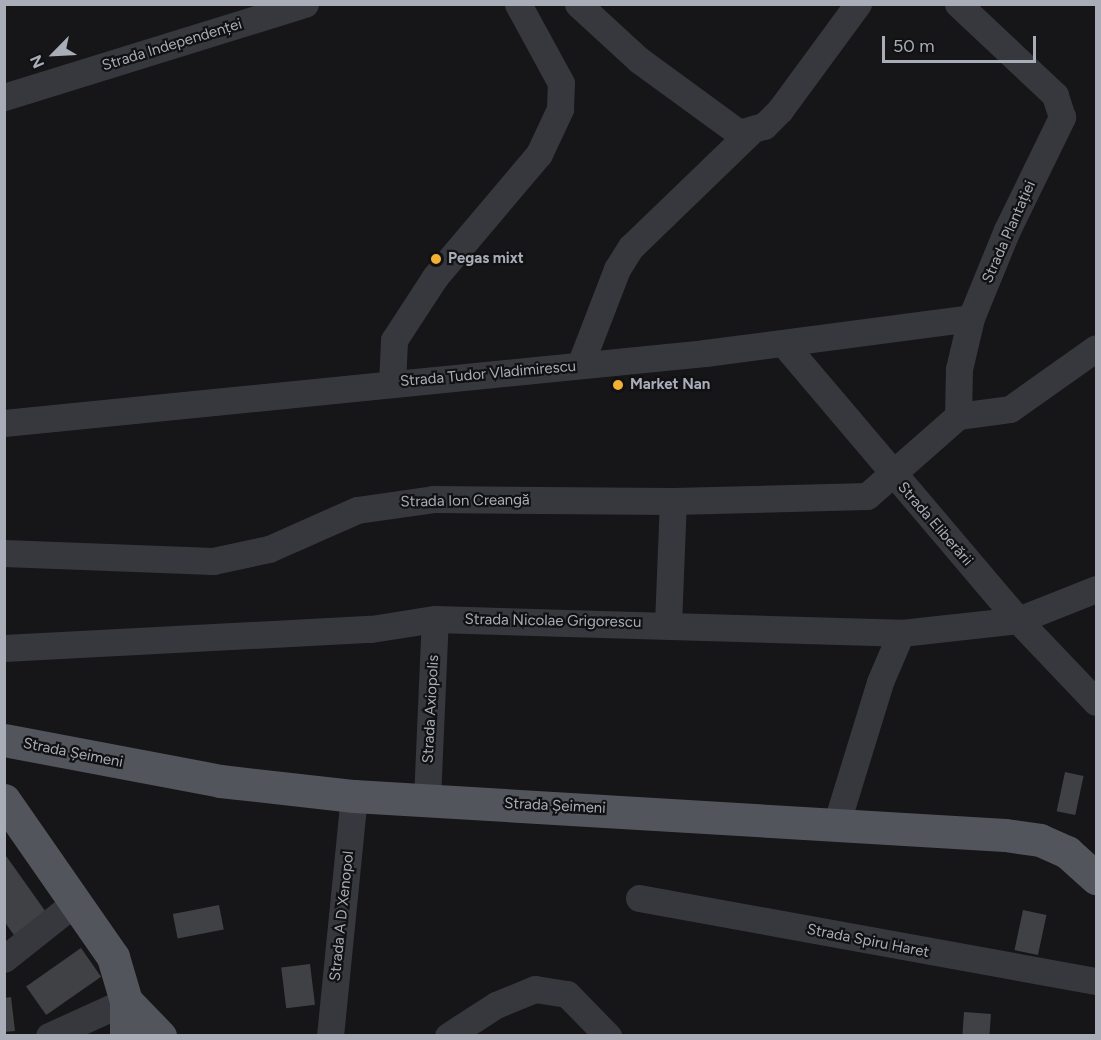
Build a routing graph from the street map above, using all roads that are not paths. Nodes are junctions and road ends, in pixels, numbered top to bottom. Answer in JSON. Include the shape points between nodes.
{"nodes":[{"id":1,"x":305,"y":4,"type":"edge"},
{"id":2,"x":518,"y":4,"type":"edge"},
{"id":3,"x":578,"y":4,"type":"edge"},
{"id":4,"x":858,"y":4,"type":"edge"},
{"id":5,"x":958,"y":4,"type":"edge"},
{"id":6,"x":4,"y":97,"type":"edge"},
{"id":7,"x":750,"y":132,"type":"junction"},
{"id":8,"x":971,"y":318,"type":"junction"},
{"id":9,"x":784,"y":344,"type":"junction"},
{"id":10,"x":1096,"y":348,"type":"edge"},
{"id":11,"x":580,"y":365,"type":"junction"},
{"id":12,"x":392,"y":383,"type":"junction"},
{"id":13,"x":958,"y":416,"type":"junction"},
{"id":14,"x":4,"y":423,"type":"edge"},
{"id":15,"x":891,"y":474,"type":"junction"},
{"id":16,"x":673,"y":501,"type":"junction"},
{"id":17,"x":4,"y":553,"type":"edge"},
{"id":18,"x":1096,"y":589,"type":"edge"},
{"id":19,"x":435,"y":619,"type":"junction"},
{"id":20,"x":1018,"y":620,"type":"junction"},
{"id":21,"x":668,"y":624,"type":"junction"},
{"id":22,"x":901,"y":633,"type":"junction"},
{"id":23,"x":4,"y":648,"type":"edge"},
{"id":24,"x":1094,"y":701,"type":"edge"},
{"id":25,"x":4,"y":740,"type":"edge"},
{"id":26,"x":354,"y":796,"type":"junction"},
{"id":27,"x":427,"y":799,"type":"junction"},
{"id":28,"x":4,"y":800,"type":"edge"},
{"id":29,"x":837,"y":822,"type":"junction"},
{"id":30,"x":1096,"y":878,"type":"edge"},
{"id":31,"x":639,"y":898,"type":"dead end"},
{"id":32,"x":77,"y":901,"type":"junction"},
{"id":33,"x":5,"y":957,"type":"edge"},
{"id":34,"x":1096,"y":981,"type":"edge"},
{"id":35,"x":126,"y":1001,"type":"junction"},
{"id":36,"x":49,"y":1035,"type":"edge"},
{"id":37,"x":126,"y":1035,"type":"edge"},
{"id":38,"x":160,"y":1035,"type":"edge"},
{"id":39,"x":330,"y":1035,"type":"edge"},
{"id":40,"x":448,"y":1035,"type":"edge"},
{"id":41,"x":608,"y":1035,"type":"edge"}],
"edges":[{"from":1,"to":6,"type":"street","name":"Strada Independenței"},
{"from":2,"to":12,"type":"street","via":[[561,83],[560,109],[539,154],[435,277],[394,340]]},
{"from":3,"to":7,"type":"street","via":[[639,60],[726,125],[739,133]]},
{"from":4,"to":7,"type":"street","via":[[780,110]]},
{"from":5,"to":8,"type":"street","name":"Strada Plantației","via":[[1055,95],[1062,117],[1007,230]]},
{"from":7,"to":11,"type":"street","via":[[631,247],[617,270]]},
{"from":8,"to":9,"type":"street","name":"Strada Tudor Vladimirescu"},
{"from":8,"to":13,"type":"street","name":"Strada Plantației","via":[[959,369]]},
{"from":9,"to":11,"type":"street","name":"Strada Tudor Vladimirescu"},
{"from":9,"to":15,"type":"street","name":"Strada Eliberării"},
{"from":10,"to":13,"type":"street","via":[[1010,409]]},
{"from":11,"to":12,"type":"street","name":"Strada Tudor Vladimirescu"},
{"from":12,"to":14,"type":"street","name":"Strada Tudor Vladimirescu"},
{"from":13,"to":15,"type":"street"},
{"from":15,"to":16,"type":"street","name":"Strada Ion Creangă","via":[[867,496]]},
{"from":15,"to":20,"type":"street","name":"Strada Eliberării"},
{"from":16,"to":17,"type":"street","name":"Strada Ion Creangă","via":[[433,499],[381,504],[268,549],[213,561]]},
{"from":16,"to":21,"type":"street"},
{"from":18,"to":20,"type":"street","name":"Strada Nicolae Grigorescu"},
{"from":19,"to":21,"type":"street","name":"Strada Nicolae Grigorescu"},
{"from":19,"to":23,"type":"street","name":"Strada Nicolae Grigorescu","via":[[371,629]]},
{"from":19,"to":27,"type":"street","name":"Strada Axiopolis"},
{"from":20,"to":22,"type":"street","name":"Strada Nicolae Grigorescu"},
{"from":20,"to":24,"type":"street","name":"Strada Eliberării"},
{"from":21,"to":22,"type":"street","name":"Strada Nicolae Grigorescu"},
{"from":22,"to":29,"type":"street","via":[[880,682]]},
{"from":25,"to":26,"type":"main road","name":"Strada Șeimeni","via":[[220,780]]},
{"from":26,"to":27,"type":"main road","name":"Strada Șeimeni"},
{"from":26,"to":39,"type":"street","name":"Strada A D Xenopol"},
{"from":27,"to":29,"type":"main road","name":"Strada Șeimeni"},
{"from":28,"to":32,"type":"main road"},
{"from":29,"to":30,"type":"main road","name":"Strada Șeimeni","via":[[1040,840],[1067,852]]},
{"from":31,"to":34,"type":"street","name":"Strada Spiru Haret"},
{"from":32,"to":33,"type":"street"},
{"from":32,"to":35,"type":"main road","via":[[113,957]]},
{"from":35,"to":36,"type":"street"},
{"from":35,"to":37,"type":"main road"},
{"from":35,"to":38,"type":"main road"},
{"from":40,"to":41,"type":"street","via":[[519,994],[552,990],[583,1006]]}]}
